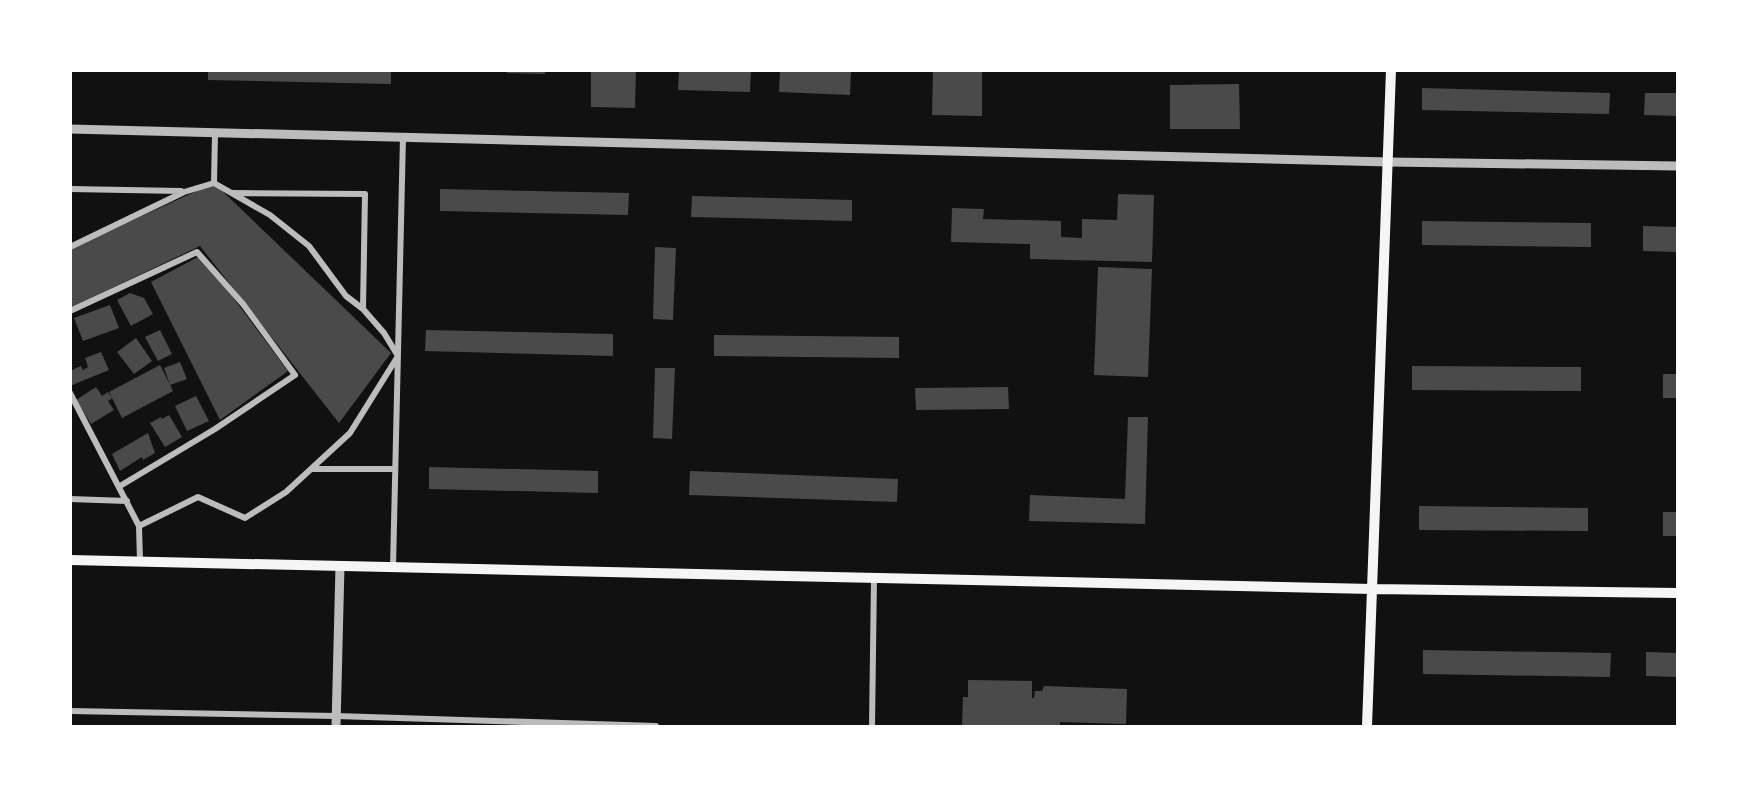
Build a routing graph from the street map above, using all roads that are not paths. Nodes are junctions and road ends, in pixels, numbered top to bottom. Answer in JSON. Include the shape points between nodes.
{"nodes":[{"id":1,"x":1391,"y":70,"type":"edge"},
{"id":2,"x":70,"y":129,"type":"edge"},
{"id":3,"x":215,"y":133,"type":"junction"},
{"id":4,"x":403,"y":137,"type":"junction"},
{"id":5,"x":1389,"y":162,"type":"junction"},
{"id":6,"x":1677,"y":166,"type":"edge"},
{"id":7,"x":214,"y":183,"type":"junction"},
{"id":8,"x":70,"y":189,"type":"edge"},
{"id":9,"x":184,"y":192,"type":"junction"},
{"id":10,"x":232,"y":193,"type":"junction"},
{"id":11,"x":70,"y":247,"type":"edge"},
{"id":12,"x":363,"y":309,"type":"junction"},
{"id":13,"x":70,"y":311,"type":"edge"},
{"id":14,"x":398,"y":356,"type":"junction"},
{"id":15,"x":70,"y":393,"type":"edge"},
{"id":16,"x":72,"y":400,"type":"edge"},
{"id":17,"x":311,"y":469,"type":"junction"},
{"id":18,"x":395,"y":469,"type":"junction"},
{"id":19,"x":120,"y":486,"type":"junction"},
{"id":20,"x":70,"y":499,"type":"edge"},
{"id":21,"x":128,"y":501,"type":"junction"},
{"id":22,"x":139,"y":526,"type":"junction"},
{"id":23,"x":70,"y":560,"type":"edge"},
{"id":24,"x":140,"y":561,"type":"junction"},
{"id":25,"x":340,"y":566,"type":"junction"},
{"id":26,"x":393,"y":567,"type":"junction"},
{"id":27,"x":874,"y":578,"type":"junction"},
{"id":28,"x":1372,"y":589,"type":"junction"},
{"id":29,"x":1677,"y":593,"type":"edge"},
{"id":30,"x":70,"y":711,"type":"edge"},
{"id":31,"x":336,"y":721,"type":"edge"},
{"id":32,"x":656,"y":726,"type":"edge"},
{"id":33,"x":872,"y":726,"type":"edge"},
{"id":34,"x":1367,"y":726,"type":"edge"}],
"edges":[{"from":1,"to":5,"type":"main road"},
{"from":2,"to":3,"type":"street"},
{"from":3,"to":4,"type":"street"},
{"from":3,"to":7,"type":"street"},
{"from":4,"to":5,"type":"street"},
{"from":4,"to":14,"type":"street"},
{"from":5,"to":6,"type":"street"},
{"from":5,"to":28,"type":"main road"},
{"from":7,"to":9,"type":"street"},
{"from":7,"to":10,"type":"street"},
{"from":8,"to":9,"type":"street"},
{"from":9,"to":11,"type":"street"},
{"from":10,"to":12,"type":"street","via":[[270,215],[309,246],[346,296]]},
{"from":10,"to":12,"type":"street","via":[[365,194]]},
{"from":12,"to":14,"type":"street"},
{"from":13,"to":19,"type":"street","via":[[197,252],[243,304],[294,375],[215,429]]},
{"from":14,"to":17,"type":"street","via":[[350,433]]},
{"from":14,"to":18,"type":"street"},
{"from":15,"to":16,"type":"street"},
{"from":16,"to":19,"type":"street"},
{"from":17,"to":18,"type":"street"},
{"from":17,"to":22,"type":"street","via":[[286,492],[245,518],[198,497]]},
{"from":18,"to":26,"type":"street"},
{"from":19,"to":21,"type":"street"},
{"from":20,"to":21,"type":"street"},
{"from":21,"to":22,"type":"street"},
{"from":22,"to":24,"type":"street"},
{"from":23,"to":24,"type":"main road"},
{"from":24,"to":25,"type":"main road"},
{"from":25,"to":26,"type":"main road"},
{"from":25,"to":31,"type":"street"},
{"from":26,"to":27,"type":"main road"},
{"from":27,"to":28,"type":"main road"},
{"from":27,"to":33,"type":"street"},
{"from":28,"to":29,"type":"main road"},
{"from":28,"to":34,"type":"main road"},
{"from":30,"to":31,"type":"street"},
{"from":31,"to":32,"type":"street"}]}
